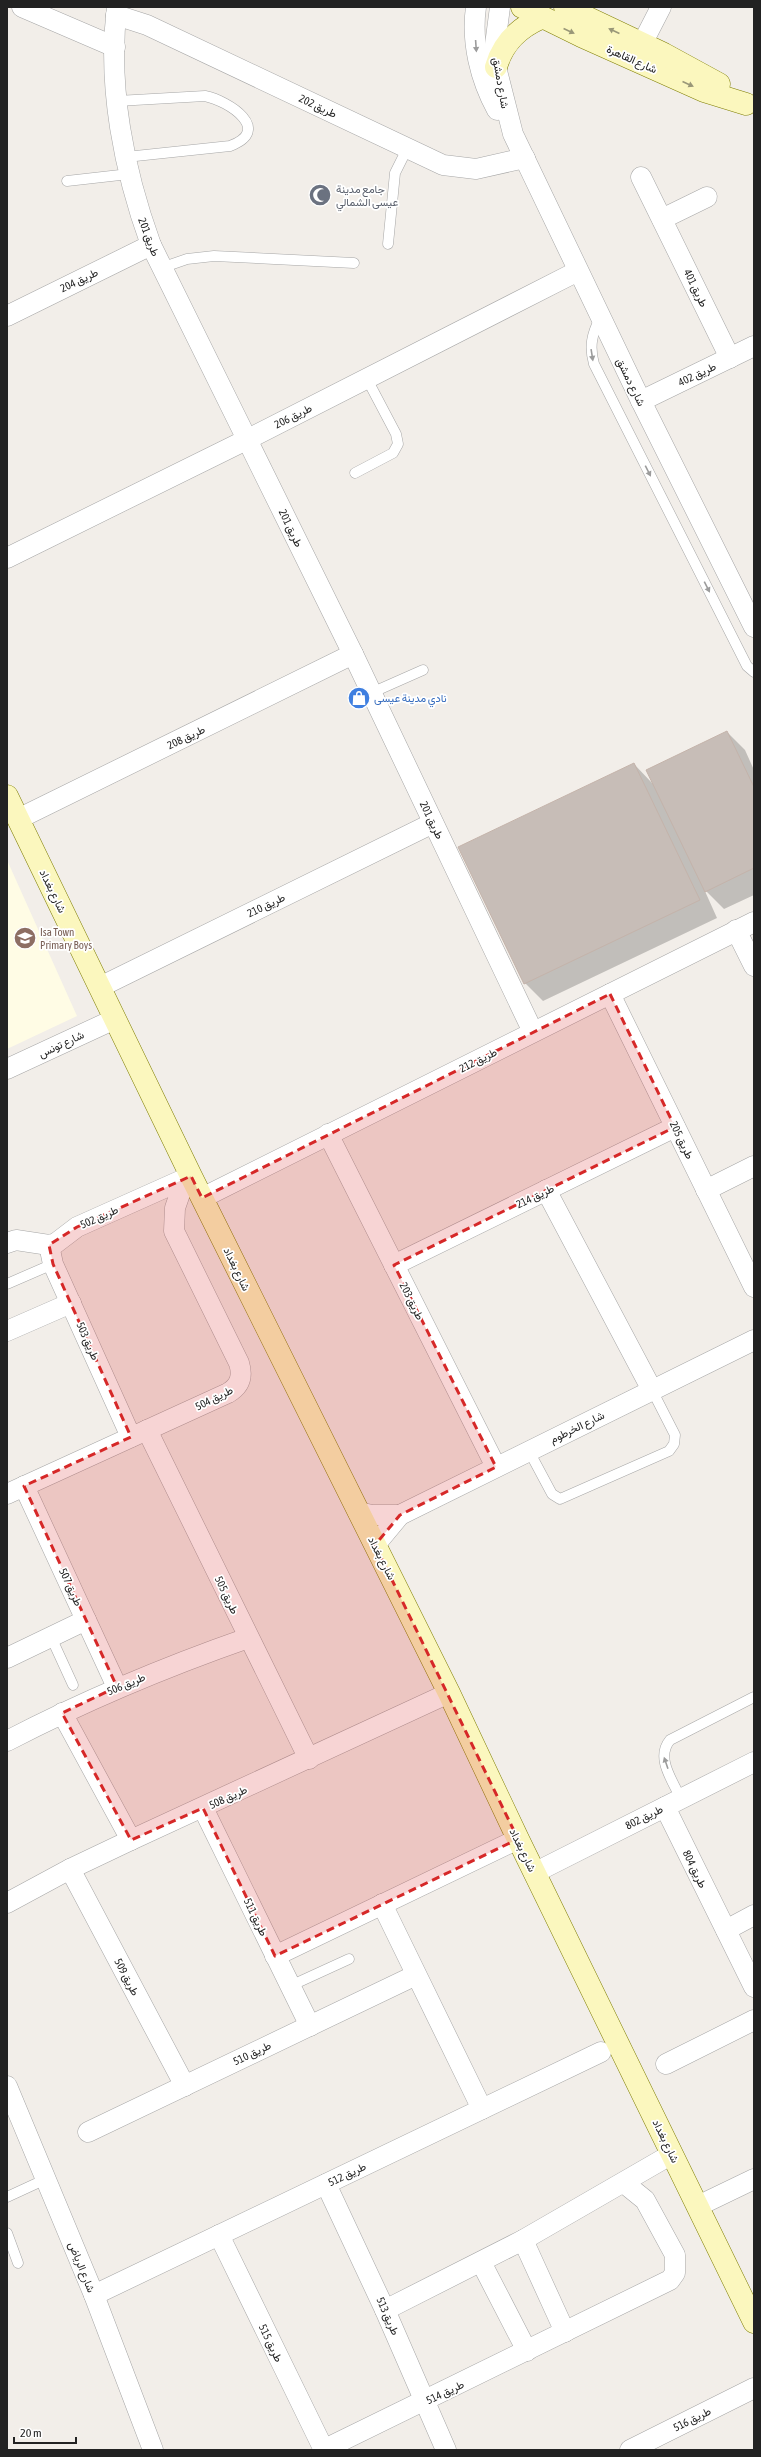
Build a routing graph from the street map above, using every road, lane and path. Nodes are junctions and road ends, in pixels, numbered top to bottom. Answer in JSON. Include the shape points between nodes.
{"nodes":[{"id":1,"x":22,"y":7,"type":"edge"},
{"id":2,"x":476,"y":7,"type":"edge"},
{"id":3,"x":500,"y":7,"type":"edge"},
{"id":4,"x":522,"y":7,"type":"edge"},
{"id":5,"x":565,"y":7,"type":"edge"},
{"id":6,"x":661,"y":7,"type":"edge"},
{"id":7,"x":117,"y":11,"type":"edge"},
{"id":8,"x":542,"y":18,"type":"junction"},
{"id":9,"x":642,"y":44,"type":"junction"},
{"id":10,"x":114,"y":47,"type":"junction"},
{"id":11,"x":496,"y":67,"type":"junction"},
{"id":12,"x":117,"y":101,"type":"junction"},
{"id":13,"x":750,"y":107,"type":"edge"},
{"id":14,"x":513,"y":134,"type":"junction"},
{"id":15,"x":407,"y":149,"type":"junction"},
{"id":16,"x":525,"y":158,"type":"junction"},
{"id":17,"x":127,"y":166,"type":"junction"},
{"id":18,"x":641,"y":177,"type":"dead end"},
{"id":19,"x":67,"y":181,"type":"dead end"},
{"id":20,"x":707,"y":197,"type":"dead end"},
{"id":21,"x":662,"y":219,"type":"junction"},
{"id":22,"x":388,"y":244,"type":"dead end"},
{"id":23,"x":151,"y":245,"type":"junction"},
{"id":24,"x":354,"y":263,"type":"dead end"},
{"id":25,"x":161,"y":268,"type":"junction"},
{"id":26,"x":578,"y":271,"type":"junction"},
{"id":27,"x":7,"y":316,"type":"edge"},
{"id":28,"x":600,"y":318,"type":"junction"},
{"id":29,"x":754,"y":346,"type":"edge"},
{"id":30,"x":730,"y":358,"type":"junction"},
{"id":31,"x":367,"y":379,"type":"junction"},
{"id":32,"x":641,"y":401,"type":"junction"},
{"id":33,"x":248,"y":439,"type":"junction"},
{"id":34,"x":355,"y":472,"type":"dead end"},
{"id":35,"x":7,"y":558,"type":"edge"},
{"id":36,"x":754,"y":627,"type":"edge"},
{"id":37,"x":353,"y":654,"type":"junction"},
{"id":38,"x":423,"y":670,"type":"dead end"},
{"id":39,"x":754,"y":672,"type":"edge"},
{"id":40,"x":371,"y":693,"type":"junction"},
{"id":41,"x":7,"y":796,"type":"edge"},
{"id":42,"x":18,"y":819,"type":"junction"},
{"id":43,"x":433,"y":823,"type":"junction"},
{"id":44,"x":754,"y":922,"type":"edge"},
{"id":45,"x":736,"y":930,"type":"junction"},
{"id":46,"x":754,"y":966,"type":"edge"},
{"id":47,"x":100,"y":987,"type":"junction"},
{"id":48,"x":610,"y":994,"type":"junction"},
{"id":49,"x":115,"y":1019,"type":"junction"},
{"id":50,"x":533,"y":1032,"type":"junction"},
{"id":51,"x":7,"y":1069,"type":"edge"},
{"id":52,"x":675,"y":1127,"type":"junction"},
{"id":53,"x":328,"y":1134,"type":"junction"},
{"id":54,"x":754,"y":1166,"type":"edge"},
{"id":55,"x":188,"y":1178,"type":"junction"},
{"id":56,"x":546,"y":1190,"type":"junction"},
{"id":57,"x":706,"y":1190,"type":"junction"},
{"id":58,"x":202,"y":1198,"type":"junction"},
{"id":59,"x":7,"y":1243,"type":"edge"},
{"id":60,"x":49,"y":1245,"type":"junction"},
{"id":61,"x":53,"y":1264,"type":"junction"},
{"id":62,"x":394,"y":1265,"type":"junction"},
{"id":63,"x":7,"y":1284,"type":"edge"},
{"id":64,"x":754,"y":1287,"type":"edge"},
{"id":65,"x":70,"y":1303,"type":"junction"},
{"id":66,"x":7,"y":1331,"type":"edge"},
{"id":67,"x":754,"y":1340,"type":"edge"},
{"id":68,"x":652,"y":1390,"type":"junction"},
{"id":69,"x":139,"y":1434,"type":"junction"},
{"id":70,"x":530,"y":1451,"type":"junction"},
{"id":71,"x":496,"y":1467,"type":"junction"},
{"id":72,"x":16,"y":1490,"type":"edge"},
{"id":73,"x":358,"y":1512,"type":"junction"},
{"id":74,"x":400,"y":1515,"type":"junction"},
{"id":75,"x":375,"y":1545,"type":"junction"},
{"id":76,"x":86,"y":1620,"type":"junction"},
{"id":77,"x":51,"y":1637,"type":"junction"},
{"id":78,"x":248,"y":1638,"type":"junction"},
{"id":79,"x":7,"y":1658,"type":"edge"},
{"id":80,"x":73,"y":1685,"type":"dead end"},
{"id":81,"x":117,"y":1687,"type":"junction"},
{"id":82,"x":449,"y":1693,"type":"junction"},
{"id":83,"x":754,"y":1697,"type":"edge"},
{"id":84,"x":62,"y":1713,"type":"junction"},
{"id":85,"x":7,"y":1740,"type":"edge"},
{"id":86,"x":309,"y":1759,"type":"junction"},
{"id":87,"x":754,"y":1762,"type":"edge"},
{"id":88,"x":673,"y":1803,"type":"junction"},
{"id":89,"x":204,"y":1808,"type":"junction"},
{"id":90,"x":518,"y":1839,"type":"junction"},
{"id":91,"x":130,"y":1840,"type":"junction"},
{"id":92,"x":70,"y":1869,"type":"junction"},
{"id":93,"x":534,"y":1873,"type":"junction"},
{"id":94,"x":7,"y":1903,"type":"edge"},
{"id":95,"x":382,"y":1904,"type":"junction"},
{"id":96,"x":754,"y":1915,"type":"edge"},
{"id":97,"x":726,"y":1930,"type":"junction"},
{"id":98,"x":275,"y":1956,"type":"junction"},
{"id":99,"x":349,"y":1959,"type":"dead end"},
{"id":100,"x":416,"y":1975,"type":"junction"},
{"id":101,"x":290,"y":1986,"type":"junction"},
{"id":102,"x":754,"y":1987,"type":"edge"},
{"id":103,"x":754,"y":2020,"type":"edge"},
{"id":104,"x":310,"y":2026,"type":"junction"},
{"id":105,"x":601,"y":2052,"type":"dead end"},
{"id":106,"x":666,"y":2064,"type":"dead end"},
{"id":107,"x":7,"y":2086,"type":"edge"},
{"id":108,"x":185,"y":2086,"type":"junction"},
{"id":109,"x":482,"y":2110,"type":"junction"},
{"id":110,"x":88,"y":2132,"type":"dead end"},
{"id":111,"x":672,"y":2154,"type":"junction"},
{"id":112,"x":46,"y":2179,"type":"junction"},
{"id":113,"x":754,"y":2179,"type":"edge"},
{"id":114,"x":624,"y":2183,"type":"junction"},
{"id":115,"x":326,"y":2184,"type":"junction"},
{"id":116,"x":7,"y":2197,"type":"edge"},
{"id":117,"x":698,"y":2206,"type":"junction"},
{"id":118,"x":7,"y":2233,"type":"edge"},
{"id":119,"x":219,"y":2235,"type":"junction"},
{"id":120,"x":523,"y":2240,"type":"junction"},
{"id":121,"x":480,"y":2262,"type":"junction"},
{"id":122,"x":18,"y":2263,"type":"dead end"},
{"id":123,"x":94,"y":2295,"type":"junction"},
{"id":124,"x":385,"y":2310,"type":"junction"},
{"id":125,"x":754,"y":2322,"type":"edge"},
{"id":126,"x":566,"y":2332,"type":"junction"},
{"id":127,"x":527,"y":2351,"type":"junction"},
{"id":128,"x":754,"y":2388,"type":"edge"},
{"id":129,"x":424,"y":2402,"type":"junction"},
{"id":130,"x":640,"y":2448,"type":"edge"},
{"id":131,"x":153,"y":2450,"type":"edge"},
{"id":132,"x":323,"y":2450,"type":"edge"},
{"id":133,"x":446,"y":2450,"type":"edge"}],
"edges":[{"from":1,"to":10,"type":"street"},
{"from":2,"to":14,"type":"street","name":"شارع دمشق","one_way":true,"via":[[477,56],[483,79],[491,99]]},
{"from":3,"to":11,"type":"street","name":"شارع دمشق","via":[[495,45]]},
{"from":4,"to":8,"type":"street","name":"شارع القاهرة"},
{"from":9,"to":5,"type":"street","name":"شارع القاهرة","one_way":true},
{"from":6,"to":9,"type":"street"},
{"from":7,"to":10,"type":"street","name":"طريق 201"},
{"from":7,"to":15,"type":"street","name":"طريق 202"},
{"from":8,"to":11,"type":"street","via":[[517,32],[500,54]]},
{"from":8,"to":13,"type":"street","name":"شارع القاهرة","one_way":true,"via":[[704,91]]},
{"from":9,"to":13,"type":"street","name":"شارع القاهرة","via":[[711,79]]},
{"from":10,"to":12,"type":"street","name":"طريق 201"},
{"from":11,"to":14,"type":"street","name":"شارع دمشق"},
{"from":12,"to":17,"type":"street","name":"طريق 201"},
{"from":12,"to":17,"type":"lane","via":[[205,96],[217,98],[239,111],[245,117],[247,127],[245,136],[239,143],[230,146]]},
{"from":14,"to":16,"type":"street","name":"شارع دمشق"},
{"from":15,"to":16,"type":"street","name":"طريق 202","via":[[443,166],[464,170]]},
{"from":15,"to":22,"type":"lane","via":[[395,173]]},
{"from":16,"to":26,"type":"street","name":"شارع دمشق"},
{"from":17,"to":19,"type":"lane"},
{"from":17,"to":23,"type":"street","name":"طريق 201"},
{"from":18,"to":21,"type":"street","name":"طريق 401"},
{"from":20,"to":21,"type":"street"},
{"from":21,"to":30,"type":"street","name":"طريق 401"},
{"from":23,"to":25,"type":"street","name":"طريق 201"},
{"from":23,"to":27,"type":"street","name":"طريق 204"},
{"from":24,"to":25,"type":"lane","via":[[214,256],[187,259]]},
{"from":25,"to":33,"type":"street","name":"طريق 201"},
{"from":26,"to":28,"type":"street","name":"شارع دمشق"},
{"from":26,"to":31,"type":"street","name":"طريق 206"},
{"from":28,"to":32,"type":"street","name":"شارع دمشق"},
{"from":28,"to":39,"type":"lane","one_way":true,"via":[[591,340],[594,364],[747,666]]},
{"from":29,"to":30,"type":"street","name":"طريق 402"},
{"from":30,"to":32,"type":"street","name":"طريق 402"},
{"from":31,"to":33,"type":"street","name":"طريق 206"},
{"from":31,"to":34,"type":"lane","via":[[396,434],[398,444],[393,453]]},
{"from":32,"to":36,"type":"street","name":"شارع دمشق"},
{"from":33,"to":35,"type":"street","name":"طريق 206"},
{"from":33,"to":37,"type":"street","name":"طريق 201"},
{"from":37,"to":40,"type":"street","name":"طريق 201"},
{"from":37,"to":42,"type":"street","name":"طريق 208"},
{"from":38,"to":40,"type":"lane"},
{"from":40,"to":43,"type":"street","name":"طريق 201"},
{"from":41,"to":42,"type":"street","name":"شارع بغداد"},
{"from":42,"to":47,"type":"street","name":"شارع بغداد"},
{"from":43,"to":47,"type":"street","name":"طريق 210"},
{"from":43,"to":50,"type":"street","name":"طريق 201"},
{"from":44,"to":45,"type":"street","name":"طريق 212"},
{"from":45,"to":46,"type":"street"},
{"from":45,"to":48,"type":"street","name":"طريق 212"},
{"from":47,"to":49,"type":"street","name":"شارع بغداد"},
{"from":48,"to":50,"type":"street","name":"طريق 212"},
{"from":48,"to":52,"type":"street","name":"طريق 205"},
{"from":49,"to":51,"type":"street","name":"شارع تونس"},
{"from":49,"to":55,"type":"street","name":"شارع بغداد"},
{"from":50,"to":53,"type":"street","name":"طريق 212"},
{"from":52,"to":56,"type":"street","name":"طريق 214"},
{"from":52,"to":57,"type":"street","name":"طريق 205"},
{"from":53,"to":58,"type":"street","name":"طريق 212"},
{"from":53,"to":62,"type":"street","name":"طريق 203"},
{"from":54,"to":57,"type":"street"},
{"from":55,"to":58,"type":"street","name":"شارع بغداد"},
{"from":55,"to":60,"type":"street","name":"طريق 502","via":[[77,1227],[56,1243]]},
{"from":55,"to":69,"type":"street","name":"طريق 504","via":[[175,1208],[174,1231],[239,1363],[241,1377],[239,1384],[228,1393]]},
{"from":56,"to":62,"type":"street","name":"طريق 214"},
{"from":56,"to":68,"type":"street"},
{"from":57,"to":64,"type":"street","name":"طريق 205"},
{"from":58,"to":73,"type":"street","name":"شارع بغداد"},
{"from":59,"to":60,"type":"street","via":[[28,1240]]},
{"from":60,"to":61,"type":"street","name":"طريق 503"},
{"from":61,"to":63,"type":"lane"},
{"from":61,"to":65,"type":"street","name":"طريق 503"},
{"from":62,"to":71,"type":"street","name":"طريق 203"},
{"from":65,"to":66,"type":"street"},
{"from":65,"to":69,"type":"street","name":"طريق 503"},
{"from":67,"to":68,"type":"street","name":"شارع الخرطوم"},
{"from":68,"to":70,"type":"street","name":"شارع الخرطوم"},
{"from":68,"to":70,"type":"lane","via":[[675,1435],[674,1444],[669,1451],[560,1499],[552,1494]]},
{"from":69,"to":72,"type":"street","name":"طريق 504"},
{"from":69,"to":78,"type":"street","name":"طريق 505"},
{"from":70,"to":71,"type":"street","name":"شارع الخرطوم"},
{"from":71,"to":74,"type":"street","name":"شارع الخرطوم"},
{"from":72,"to":76,"type":"street","name":"طريق 507"},
{"from":73,"to":74,"type":"street","name":"شارع الخرطوم","via":[[372,1516]]},
{"from":73,"to":75,"type":"street","name":"شارع بغداد"},
{"from":74,"to":75,"type":"street","name":"شارع الخرطوم"},
{"from":75,"to":82,"type":"street","name":"شارع بغداد"},
{"from":76,"to":77,"type":"street"},
{"from":76,"to":81,"type":"street","name":"طريق 507"},
{"from":77,"to":79,"type":"street"},
{"from":77,"to":80,"type":"lane"},
{"from":78,"to":81,"type":"street","name":"طريق 506"},
{"from":78,"to":86,"type":"street","name":"طريق 505"},
{"from":81,"to":84,"type":"street","name":"طريق 506"},
{"from":82,"to":86,"type":"street","name":"طريق 508"},
{"from":82,"to":90,"type":"street","name":"شارع بغداد"},
{"from":88,"to":83,"type":"lane","one_way":true,"via":[[664,1761],[666,1744]]},
{"from":84,"to":85,"type":"street","name":"طريق 506"},
{"from":84,"to":91,"type":"street"},
{"from":86,"to":89,"type":"street","name":"طريق 508"},
{"from":87,"to":88,"type":"street","name":"طريق 802"},
{"from":88,"to":93,"type":"street","name":"طريق 802"},
{"from":88,"to":97,"type":"street","name":"طريق 804"},
{"from":89,"to":91,"type":"street","name":"طريق 508"},
{"from":89,"to":98,"type":"street","name":"طريق 511"},
{"from":90,"to":93,"type":"street","name":"شارع بغداد"},
{"from":90,"to":95,"type":"street"},
{"from":91,"to":92,"type":"street","name":"طريق 508"},
{"from":92,"to":94,"type":"street","name":"طريق 508"},
{"from":92,"to":108,"type":"street","name":"طريق 509"},
{"from":93,"to":111,"type":"street","name":"شارع بغداد"},
{"from":95,"to":98,"type":"street"},
{"from":95,"to":100,"type":"street"},
{"from":96,"to":97,"type":"street"},
{"from":97,"to":102,"type":"street","name":"طريق 804"},
{"from":98,"to":101,"type":"street","name":"طريق 511"},
{"from":99,"to":101,"type":"lane"},
{"from":100,"to":104,"type":"street","name":"طريق 510"},
{"from":100,"to":109,"type":"street"},
{"from":101,"to":104,"type":"street","name":"طريق 511"},
{"from":103,"to":106,"type":"street"},
{"from":104,"to":108,"type":"street","name":"طريق 510"},
{"from":105,"to":109,"type":"street","name":"طريق 512"},
{"from":107,"to":112,"type":"street","name":"شارع الرياض"},
{"from":108,"to":110,"type":"street","name":"طريق 510"},
{"from":109,"to":115,"type":"street","name":"طريق 512"},
{"from":111,"to":114,"type":"street"},
{"from":111,"to":117,"type":"street","name":"شارع بغداد"},
{"from":112,"to":116,"type":"lane"},
{"from":112,"to":123,"type":"street","name":"شارع الرياض"},
{"from":113,"to":117,"type":"street"},
{"from":114,"to":120,"type":"street"},
{"from":114,"to":126,"type":"street","name":"طريق 514","via":[[639,2193],[650,2208],[675,2255],[675,2272],[670,2280],[662,2285]]},
{"from":115,"to":119,"type":"street","name":"طريق 512"},
{"from":115,"to":124,"type":"street","name":"طريق 513"},
{"from":117,"to":125,"type":"street","name":"شارع بغداد"},
{"from":118,"to":122,"type":"lane"},
{"from":119,"to":123,"type":"street","name":"طريق 512"},
{"from":119,"to":132,"type":"street","name":"طريق 515"},
{"from":120,"to":121,"type":"street"},
{"from":120,"to":126,"type":"street"},
{"from":121,"to":124,"type":"street"},
{"from":121,"to":127,"type":"street"},
{"from":123,"to":131,"type":"street","name":"شارع الرياض"},
{"from":124,"to":129,"type":"street","name":"طريق 513"},
{"from":126,"to":127,"type":"street","name":"طريق 514"},
{"from":127,"to":129,"type":"street","name":"طريق 514"},
{"from":128,"to":130,"type":"street","name":"طريق 516"},
{"from":129,"to":132,"type":"street","name":"طريق 514"},
{"from":129,"to":133,"type":"street","name":"طريق 513"}]}
